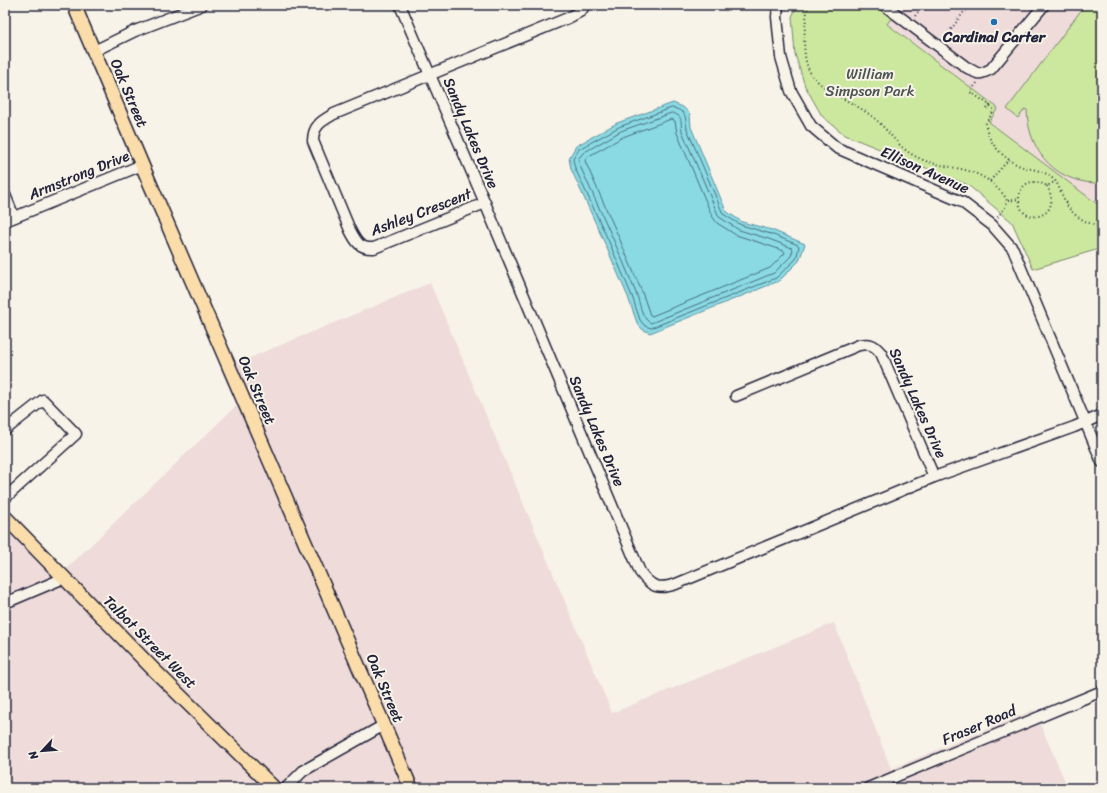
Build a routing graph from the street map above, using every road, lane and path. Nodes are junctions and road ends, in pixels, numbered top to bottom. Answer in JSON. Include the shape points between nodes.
{"nodes":[{"id":1,"x":74,"y":5,"type":"edge"},
{"id":2,"x":202,"y":5,"type":"edge"},
{"id":3,"x":400,"y":5,"type":"edge"},
{"id":4,"x":585,"y":5,"type":"edge"},
{"id":5,"x":778,"y":5,"type":"edge"},
{"id":6,"x":808,"y":5,"type":"edge"},
{"id":7,"x":884,"y":5,"type":"edge"},
{"id":8,"x":1044,"y":5,"type":"edge"},
{"id":9,"x":968,"y":9,"type":"dead end"},
{"id":10,"x":919,"y":11,"type":"dead end"},
{"id":11,"x":915,"y":16,"type":"dead end"},
{"id":12,"x":944,"y":39,"type":"dead end"},
{"id":13,"x":94,"y":51,"type":"junction"},
{"id":14,"x":430,"y":74,"type":"junction"},
{"id":15,"x":978,"y":82,"type":"dead end"},
{"id":16,"x":990,"y":105,"type":"junction"},
{"id":17,"x":987,"y":109,"type":"dead end"},
{"id":18,"x":1008,"y":159,"type":"junction"},
{"id":19,"x":142,"y":165,"type":"junction"},
{"id":20,"x":990,"y":181,"type":"junction"},
{"id":21,"x":1056,"y":181,"type":"junction"},
{"id":22,"x":1047,"y":186,"type":"junction"},
{"id":23,"x":5,"y":195,"type":"edge"},
{"id":24,"x":1018,"y":198,"type":"junction"},
{"id":25,"x":1007,"y":201,"type":"junction"},
{"id":26,"x":485,"y":203,"type":"junction"},
{"id":27,"x":10,"y":219,"type":"edge"},
{"id":28,"x":996,"y":220,"type":"dead end"},
{"id":29,"x":1102,"y":226,"type":"edge"},
{"id":30,"x":736,"y":396,"type":"dead end"},
{"id":31,"x":1102,"y":415,"type":"edge"},
{"id":32,"x":1086,"y":422,"type":"junction"},
{"id":33,"x":5,"y":430,"type":"edge"},
{"id":34,"x":1102,"y":462,"type":"edge"},
{"id":35,"x":934,"y":476,"type":"junction"},
{"id":36,"x":5,"y":498,"type":"edge"},
{"id":37,"x":8,"y":524,"type":"edge"},
{"id":38,"x":64,"y":578,"type":"junction"},
{"id":39,"x":5,"y":603,"type":"edge"},
{"id":40,"x":1102,"y":691,"type":"edge"},
{"id":41,"x":384,"y":725,"type":"junction"},
{"id":42,"x":274,"y":788,"type":"edge"},
{"id":43,"x":286,"y":788,"type":"edge"},
{"id":44,"x":411,"y":788,"type":"edge"},
{"id":45,"x":868,"y":788,"type":"edge"}],
"edges":[{"from":1,"to":13,"type":"main road","name":"Oak Street"},
{"from":2,"to":13,"type":"street","via":[[134,30]]},
{"from":3,"to":14,"type":"street","name":"Sandy Lakes Drive"},
{"from":4,"to":14,"type":"street","name":"Ashley Crescent","via":[[581,11],[568,18]]},
{"from":5,"to":32,"type":"street","name":"Ellison Avenue","via":[[781,57],[791,91],[811,126],[837,148],[962,202],[992,225],[1013,249]]},
{"from":6,"to":20,"type":"path","via":[[805,30],[806,59],[811,73],[820,83],[869,114],[911,154],[930,162],[971,171]]},
{"from":7,"to":8,"type":"street","via":[[966,67],[981,74],[991,69]]},
{"from":9,"to":12,"type":"path"},
{"from":10,"to":11,"type":"path"},
{"from":13,"to":19,"type":"main road","name":"Oak Street"},
{"from":14,"to":26,"type":"street","name":"Sandy Lakes Drive"},
{"from":14,"to":26,"type":"street","name":"Ashley Crescent","via":[[334,114],[315,129],[313,141],[350,230],[361,246],[374,248]]},
{"from":15,"to":16,"type":"path","via":[[970,92]]},
{"from":16,"to":17,"type":"path"},
{"from":16,"to":18,"type":"path","via":[[993,112],[986,123],[987,132],[993,144]]},
{"from":18,"to":20,"type":"path"},
{"from":18,"to":21,"type":"path","via":[[1047,174]]},
{"from":19,"to":27,"type":"street","name":"Armstrong Drive"},
{"from":19,"to":41,"type":"main road","name":"Oak Street"},
{"from":20,"to":25,"type":"path"},
{"from":21,"to":22,"type":"path"},
{"from":21,"to":29,"type":"path","via":[[1064,201],[1073,213],[1086,222]]},
{"from":22,"to":24,"type":"path","via":[[1038,182],[1027,184],[1022,188]]},
{"from":22,"to":24,"type":"path","via":[[1051,192],[1051,204],[1048,210],[1039,216],[1024,212]]},
{"from":23,"to":27,"type":"street"},
{"from":24,"to":25,"type":"path"},
{"from":25,"to":28,"type":"path"},
{"from":26,"to":35,"type":"street","name":"Sandy Lakes Drive","via":[[640,572],[647,582],[658,587],[676,584]]},
{"from":30,"to":35,"type":"street","name":"Sandy Lakes Drive","via":[[859,345],[868,344],[876,347],[882,353]]},
{"from":31,"to":32,"type":"street","name":"Sandy Lakes Drive"},
{"from":32,"to":34,"type":"street","name":"Ellison Avenue"},
{"from":32,"to":35,"type":"street","name":"Sandy Lakes Drive"},
{"from":33,"to":36,"type":"street","via":[[43,400],[76,434]]},
{"from":37,"to":38,"type":"main road","name":"Talbot Street West"},
{"from":38,"to":39,"type":"street"},
{"from":38,"to":42,"type":"main road","name":"Talbot Street West"},
{"from":40,"to":45,"type":"street","name":"Fraser Road"},
{"from":41,"to":43,"type":"street","via":[[303,771]]},
{"from":41,"to":44,"type":"main road","name":"Oak Street"}]}
